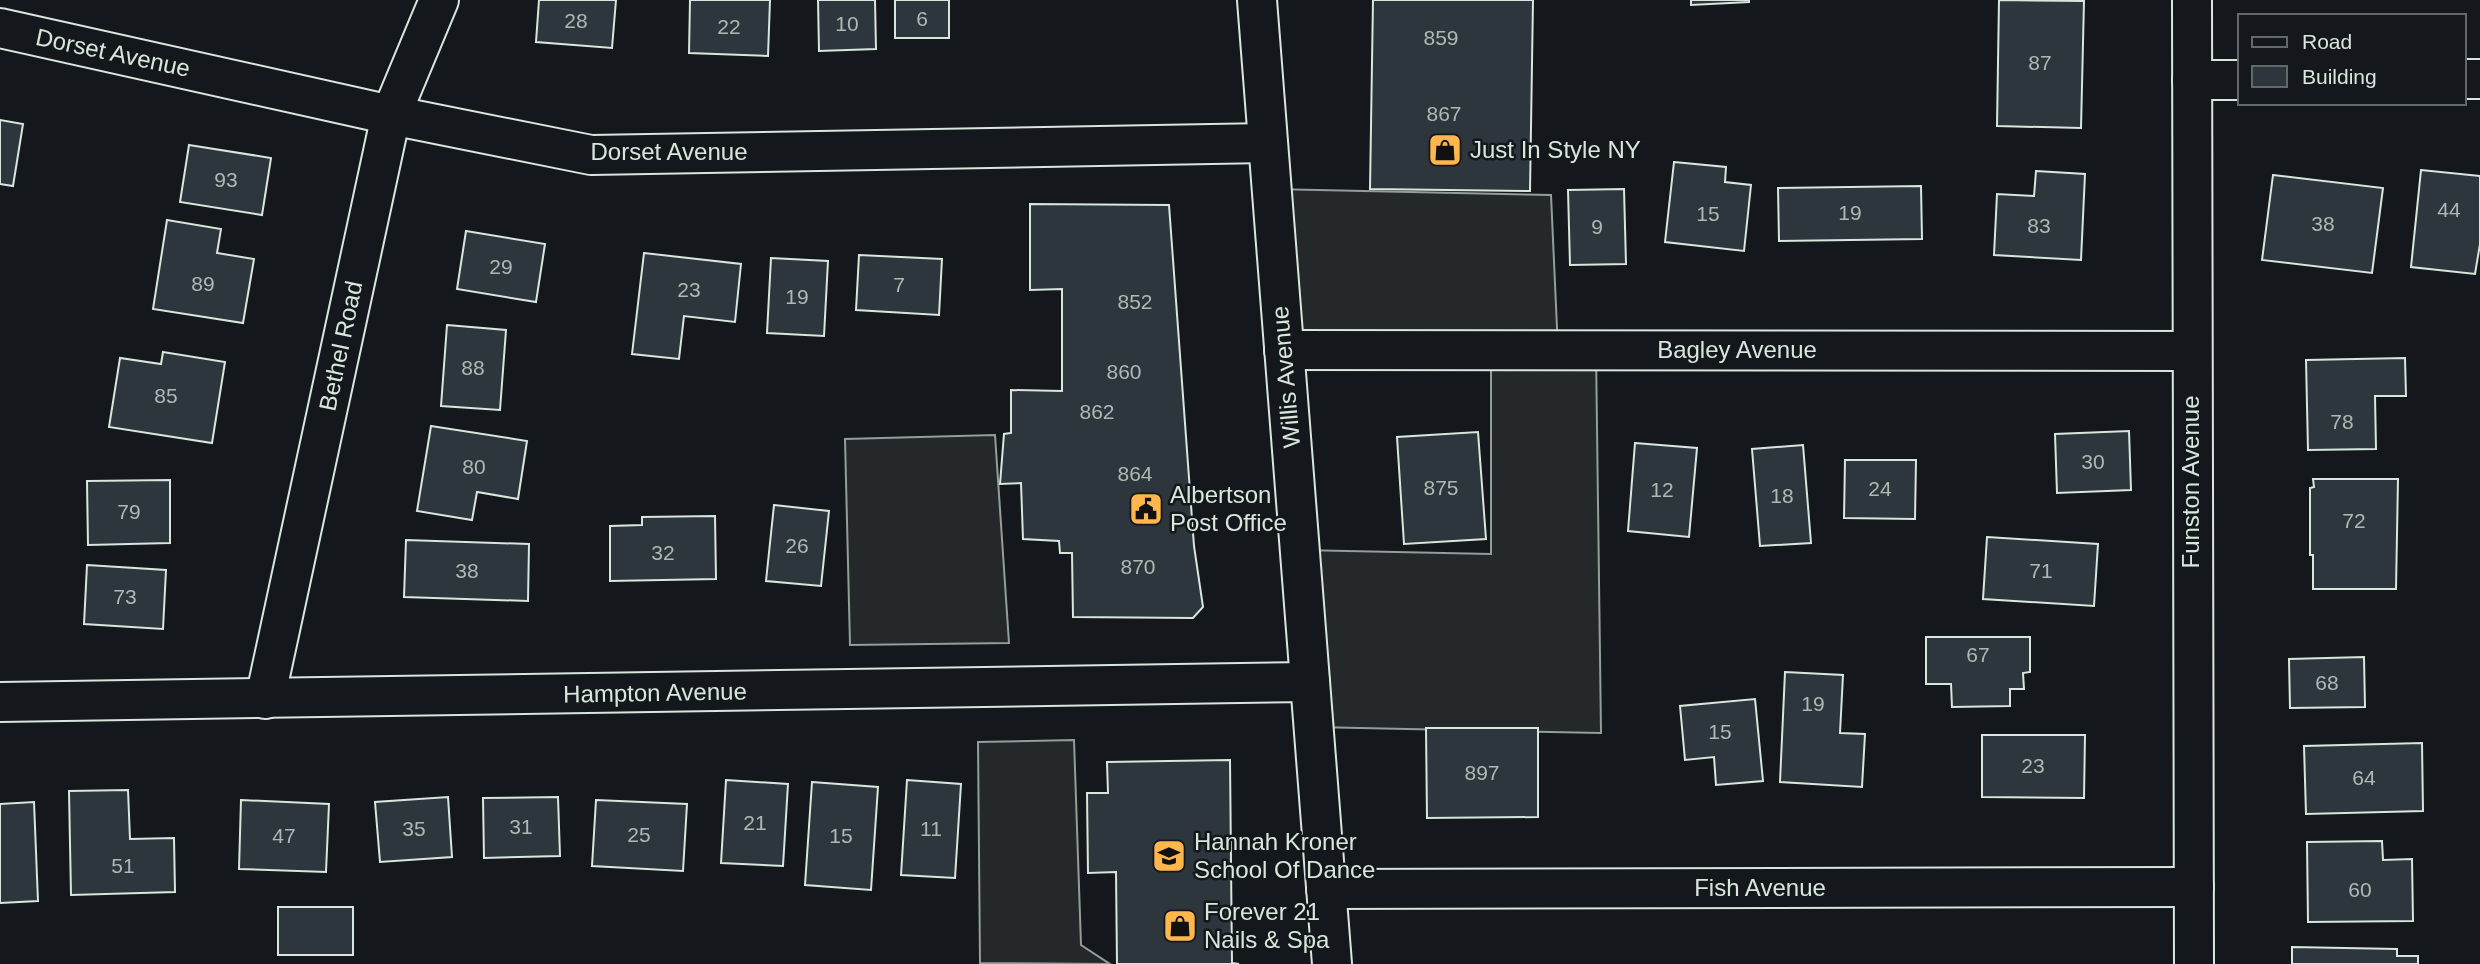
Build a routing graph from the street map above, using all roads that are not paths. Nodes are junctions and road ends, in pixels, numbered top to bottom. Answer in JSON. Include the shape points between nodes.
{"nodes":[{"id":1,"x":439,"y":0,"type":"edge"},
{"id":2,"x":1257,"y":0,"type":"edge"},
{"id":3,"x":2192,"y":0,"type":"edge"},
{"id":4,"x":0,"y":28,"type":"edge"},
{"id":5,"x":2192,"y":80,"type":"junction"},
{"id":6,"x":2238,"y":80,"type":"edge"},
{"id":7,"x":391,"y":115,"type":"junction"},
{"id":8,"x":1267,"y":143,"type":"junction"},
{"id":9,"x":1284,"y":350,"type":"junction"},
{"id":10,"x":2190,"y":351,"type":"junction"},
{"id":11,"x":1310,"y":682,"type":"junction"},
{"id":12,"x":265,"y":699,"type":"junction"},
{"id":13,"x":0,"y":702,"type":"edge"},
{"id":14,"x":2194,"y":887,"type":"junction"},
{"id":15,"x":1326,"y":889,"type":"junction"},
{"id":16,"x":1332,"y":964,"type":"edge"},
{"id":17,"x":2194,"y":964,"type":"edge"}],
"edges":[{"from":1,"to":7,"type":"street","name":"Bethel Road"},
{"from":2,"to":8,"type":"street","name":"Willis Avenue"},
{"from":3,"to":5,"type":"street","name":"Funston Avenue"},
{"from":4,"to":7,"type":"street","name":"Dorset Avenue"},
{"from":5,"to":6,"type":"street"},
{"from":5,"to":10,"type":"street","name":"Funston Avenue"},
{"from":7,"to":8,"type":"street","name":"Dorset Avenue","via":[[591,155]]},
{"from":7,"to":12,"type":"street","name":"Bethel Road"},
{"from":8,"to":9,"type":"street","name":"Willis Avenue"},
{"from":9,"to":10,"type":"street","name":"Bagley Avenue"},
{"from":9,"to":11,"type":"street","name":"Willis Avenue"},
{"from":10,"to":14,"type":"street","name":"Funston Avenue"},
{"from":11,"to":12,"type":"street","name":"Hampton Avenue"},
{"from":11,"to":15,"type":"street","name":"Willis Avenue"},
{"from":12,"to":13,"type":"street","name":"Hampton Avenue"},
{"from":14,"to":15,"type":"street","name":"Fish Avenue"},
{"from":14,"to":17,"type":"street","name":"Funston Avenue"},
{"from":15,"to":16,"type":"street","name":"Willis Avenue"}]}
